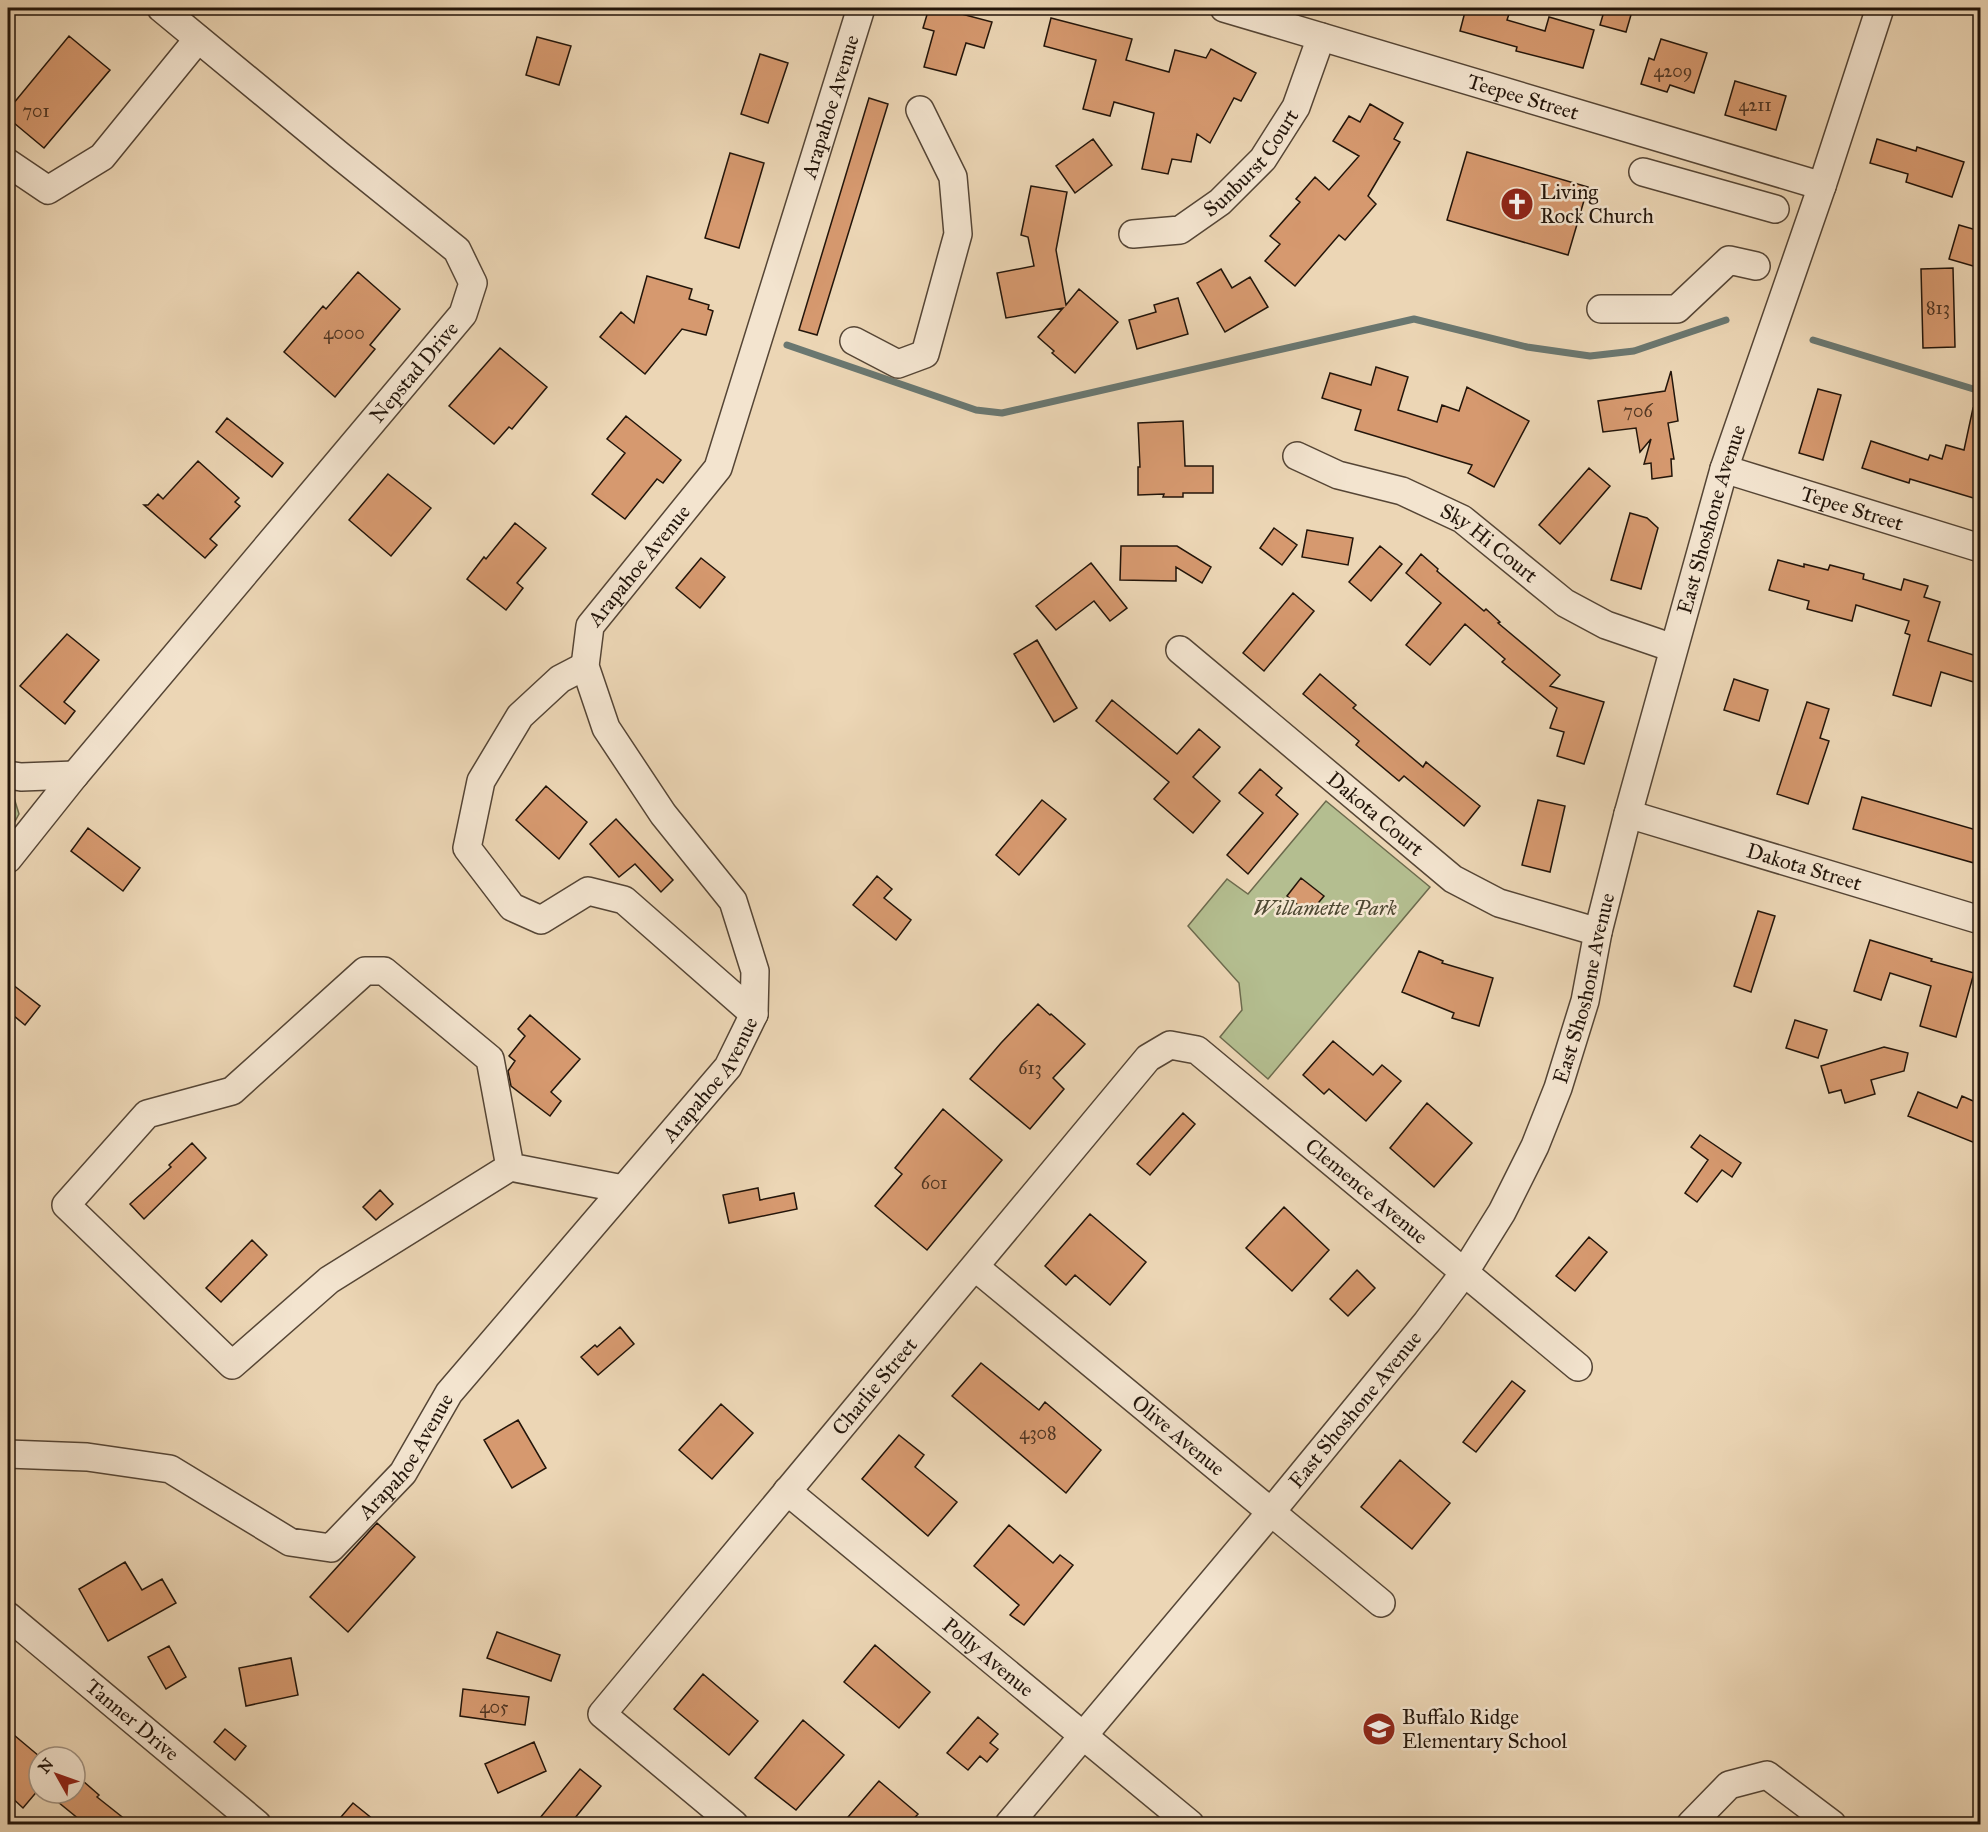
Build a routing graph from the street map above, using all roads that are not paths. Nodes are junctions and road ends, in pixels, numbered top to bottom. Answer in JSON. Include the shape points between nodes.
{"nodes":[{"id":1,"x":161,"y":8,"type":"edge"},
{"id":2,"x":861,"y":8,"type":"edge"},
{"id":3,"x":1224,"y":8,"type":"edge"},
{"id":4,"x":1872,"y":10,"type":"edge"},
{"id":5,"x":1321,"y":38,"type":"junction"},
{"id":6,"x":198,"y":39,"type":"junction"},
{"id":7,"x":920,"y":110,"type":"dead end"},
{"id":8,"x":8,"y":164,"type":"edge"},
{"id":9,"x":1643,"y":172,"type":"dead end"},
{"id":10,"x":1822,"y":186,"type":"junction"},
{"id":11,"x":1775,"y":209,"type":"dead end"},
{"id":12,"x":1133,"y":234,"type":"dead end"},
{"id":13,"x":1756,"y":266,"type":"dead end"},
{"id":14,"x":1601,"y":309,"type":"dead end"},
{"id":15,"x":854,"y":341,"type":"dead end"},
{"id":16,"x":1297,"y":456,"type":"dead end"},
{"id":17,"x":1724,"y":469,"type":"junction"},
{"id":18,"x":1980,"y":548,"type":"edge"},
{"id":19,"x":1673,"y":648,"type":"junction"},
{"id":20,"x":1180,"y":650,"type":"dead end"},
{"id":21,"x":585,"y":666,"type":"junction"},
{"id":22,"x":8,"y":775,"type":"edge"},
{"id":23,"x":75,"y":775,"type":"junction"},
{"id":24,"x":1628,"y":814,"type":"junction"},
{"id":25,"x":8,"y":859,"type":"edge"},
{"id":26,"x":1980,"y":920,"type":"edge"},
{"id":27,"x":1598,"y":932,"type":"junction"},
{"id":28,"x":754,"y":1014,"type":"junction"},
{"id":29,"x":1148,"y":1058,"type":"joint"},
{"id":30,"x":510,"y":1167,"type":"junction"},
{"id":31,"x":623,"y":1189,"type":"junction"},
{"id":32,"x":975,"y":1267,"type":"junction"},
{"id":33,"x":1464,"y":1273,"type":"junction"},
{"id":34,"x":1578,"y":1367,"type":"dead end"},
{"id":35,"x":8,"y":1454,"type":"edge"},
{"id":36,"x":787,"y":1491,"type":"junction"},
{"id":37,"x":1271,"y":1512,"type":"junction"},
{"id":38,"x":1381,"y":1603,"type":"dead end"},
{"id":39,"x":8,"y":1616,"type":"edge"},
{"id":40,"x":1082,"y":1736,"type":"junction"},
{"id":41,"x":257,"y":1824,"type":"edge"},
{"id":42,"x":734,"y":1824,"type":"edge"},
{"id":43,"x":1009,"y":1824,"type":"edge"},
{"id":44,"x":1190,"y":1824,"type":"edge"},
{"id":45,"x":1691,"y":1824,"type":"edge"},
{"id":46,"x":1832,"y":1824,"type":"edge"}],
"edges":[{"from":1,"to":6,"type":"street","name":"Nepstad Drive"},
{"from":2,"to":21,"type":"street","name":"Arapahoe Avenue","via":[[718,468],[590,626]]},
{"from":3,"to":5,"type":"street","name":"Teepee Street"},
{"from":4,"to":10,"type":"street","name":"East Shoshone Avenue"},
{"from":5,"to":10,"type":"street","name":"Teepee Street"},
{"from":5,"to":12,"type":"street","name":"Sunburst Court","via":[[1296,107],[1263,159],[1220,202],[1180,230]]},
{"from":6,"to":8,"type":"street","via":[[102,157],[48,190]]},
{"from":6,"to":23,"type":"street","name":"Nepstad Drive","via":[[457,250],[473,283],[463,314]]},
{"from":7,"to":15,"type":"street","via":[[953,177],[958,234],[925,354],[898,363]]},
{"from":9,"to":11,"type":"street"},
{"from":10,"to":17,"type":"street","name":"East Shoshone Avenue"},
{"from":13,"to":14,"type":"street","via":[[1730,260],[1677,309]]},
{"from":16,"to":19,"type":"street","name":"Sky Hi Court","via":[[1338,475],[1402,491],[1462,519],[1565,603],[1606,625]]},
{"from":17,"to":18,"type":"street","name":"Tepee Street"},
{"from":17,"to":19,"type":"street","name":"East Shoshone Avenue"},
{"from":19,"to":24,"type":"street","name":"East Shoshone Avenue"},
{"from":20,"to":27,"type":"street","name":"Dakota Court","via":[[1453,879],[1499,903]]},
{"from":21,"to":28,"type":"street","name":"Arapahoe Avenue","via":[[606,728],[663,814],[733,901],[755,971]]},
{"from":21,"to":28,"type":"street","via":[[560,679],[520,716],[481,781],[467,848],[512,907],[541,920],[588,891],[624,900]]},
{"from":22,"to":23,"type":"street"},
{"from":23,"to":25,"type":"street","name":"Nepstad Drive"},
{"from":24,"to":26,"type":"street","name":"Dakota Street"},
{"from":24,"to":27,"type":"street","name":"East Shoshone Avenue"},
{"from":27,"to":33,"type":"street","name":"East Shoshone Avenue","via":[[1585,1001],[1558,1088],[1502,1212]]},
{"from":28,"to":31,"type":"street","name":"Arapahoe Avenue","via":[[728,1067]]},
{"from":29,"to":32,"type":"street","name":"Charlie Street"},
{"from":29,"to":33,"type":"street","name":"Clemence Avenue","via":[[1170,1045],[1197,1050]]},
{"from":30,"to":30,"type":"street","via":[[329,1280],[232,1365],[66,1205],[147,1113],[232,1090],[365,971],[384,971],[490,1059]]},
{"from":30,"to":31,"type":"street"},
{"from":31,"to":35,"type":"street","name":"Arapahoe Avenue","via":[[449,1393],[403,1473],[331,1548],[290,1542],[170,1469],[87,1457]]},
{"from":32,"to":36,"type":"street","name":"Charlie Street"},
{"from":32,"to":37,"type":"street","name":"Olive Avenue"},
{"from":33,"to":34,"type":"street","name":"Clemence Avenue"},
{"from":33,"to":37,"type":"street","name":"East Shoshone Avenue"},
{"from":36,"to":40,"type":"street","name":"Polly Avenue"},
{"from":36,"to":42,"type":"street","name":"Charlie Street","via":[[602,1714]]},
{"from":37,"to":38,"type":"street","name":"Olive Avenue"},
{"from":37,"to":40,"type":"street","name":"East Shoshone Avenue"},
{"from":39,"to":41,"type":"street","name":"Tanner Drive"},
{"from":40,"to":43,"type":"street","name":"East Shoshone Avenue"},
{"from":40,"to":44,"type":"street","name":"Polly Avenue"},
{"from":45,"to":46,"type":"street","via":[[1729,1785],[1767,1775]]}]}
